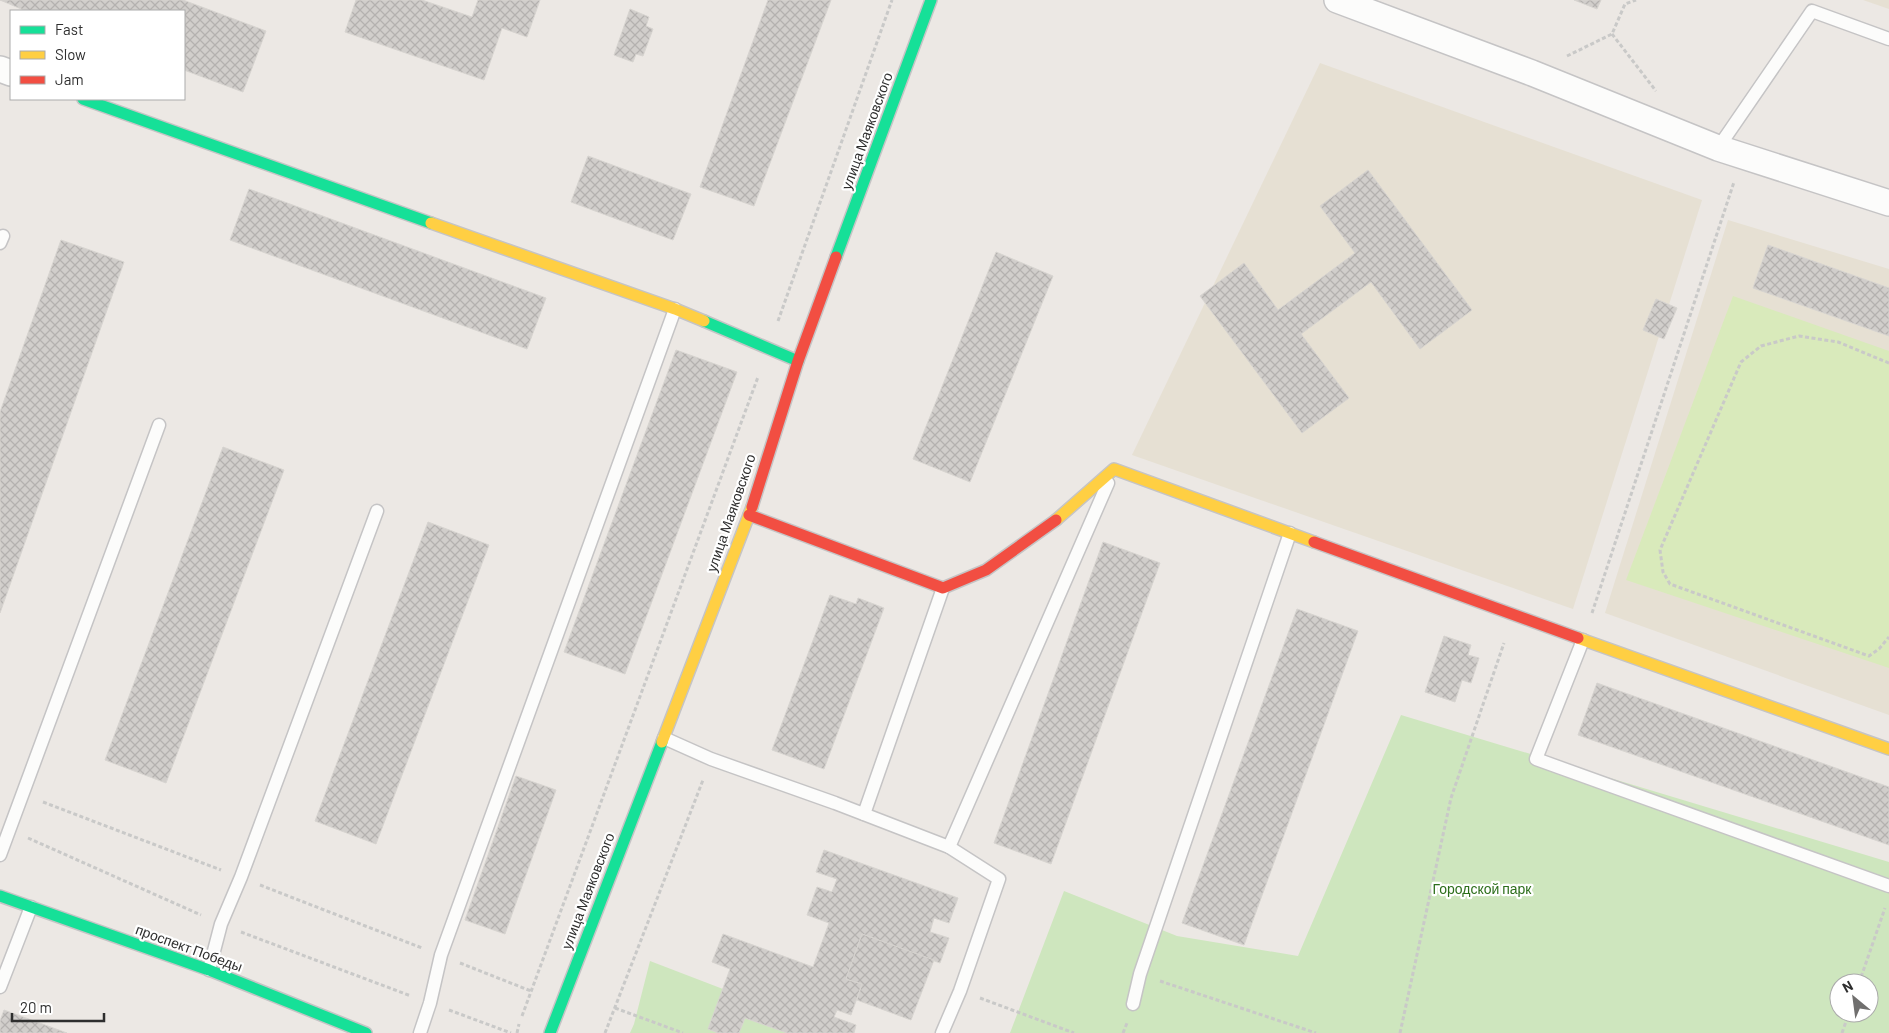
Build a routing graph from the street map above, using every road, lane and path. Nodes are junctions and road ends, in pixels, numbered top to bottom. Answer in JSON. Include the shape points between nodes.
{"nodes":[{"id":1,"x":892,"y":0,"type":"edge"},
{"id":2,"x":931,"y":0,"type":"edge"},
{"id":3,"x":1337,"y":0,"type":"edge"},
{"id":4,"x":1636,"y":0,"type":"edge"},
{"id":5,"x":1612,"y":34,"type":"junction"},
{"id":6,"x":1889,"y":39,"type":"edge"},
{"id":7,"x":1532,"y":73,"type":"junction"},
{"id":8,"x":1660,"y":97,"type":"dead end"},
{"id":9,"x":86,"y":100,"type":"edge"},
{"id":10,"x":1718,"y":148,"type":"junction"},
{"id":11,"x":1743,"y":156,"type":"junction"},
{"id":12,"x":1889,"y":203,"type":"edge"},
{"id":13,"x":675,"y":309,"type":"junction"},
{"id":14,"x":769,"y":348,"type":"junction"},
{"id":15,"x":798,"y":361,"type":"junction"},
{"id":16,"x":1889,"y":363,"type":"edge"},
{"id":17,"x":159,"y":425,"type":"dead end"},
{"id":18,"x":1114,"y":469,"type":"junction"},
{"id":19,"x":377,"y":511,"type":"dead end"},
{"id":20,"x":749,"y":516,"type":"junction"},
{"id":21,"x":1290,"y":533,"type":"junction"},
{"id":22,"x":943,"y":588,"type":"junction"},
{"id":23,"x":1514,"y":615,"type":"junction"},
{"id":24,"x":1889,"y":637,"type":"edge"},
{"id":25,"x":1583,"y":640,"type":"junction"},
{"id":26,"x":664,"y":738,"type":"junction"},
{"id":27,"x":1889,"y":749,"type":"edge"},
{"id":28,"x":711,"y":759,"type":"junction"},
{"id":29,"x":22,"y":794,"type":"junction"},
{"id":30,"x":864,"y":814,"type":"junction"},
{"id":31,"x":9,"y":830,"type":"junction"},
{"id":32,"x":949,"y":847,"type":"junction"},
{"id":33,"x":0,"y":855,"type":"edge"},
{"id":34,"x":241,"y":878,"type":"junction"},
{"id":35,"x":1889,"y":886,"type":"edge"},
{"id":36,"x":0,"y":896,"type":"edge"},
{"id":37,"x":1886,"y":906,"type":"dead end"},
{"id":38,"x":31,"y":907,"type":"junction"},
{"id":39,"x":220,"y":924,"type":"junction"},
{"id":40,"x":441,"y":955,"type":"junction"},
{"id":41,"x":209,"y":970,"type":"junction"},
{"id":42,"x":1863,"y":973,"type":"edge"},
{"id":43,"x":1140,"y":974,"type":"junction"},
{"id":44,"x":0,"y":987,"type":"edge"},
{"id":45,"x":530,"y":991,"type":"junction"},
{"id":46,"x":960,"y":991,"type":"junction"},
{"id":47,"x":430,"y":1003,"type":"junction"},
{"id":48,"x":1133,"y":1004,"type":"dead end"},
{"id":49,"x":560,"y":1006,"type":"junction"},
{"id":50,"x":615,"y":1008,"type":"junction"},
{"id":51,"x":366,"y":1033,"type":"edge"},
{"id":52,"x":420,"y":1033,"type":"edge"},
{"id":53,"x":511,"y":1033,"type":"edge"},
{"id":54,"x":517,"y":1033,"type":"edge"},
{"id":55,"x":550,"y":1033,"type":"edge"},
{"id":56,"x":605,"y":1033,"type":"edge"},
{"id":57,"x":683,"y":1033,"type":"edge"},
{"id":58,"x":942,"y":1033,"type":"edge"},
{"id":59,"x":1074,"y":1033,"type":"edge"},
{"id":60,"x":1316,"y":1033,"type":"edge"},
{"id":61,"x":1400,"y":1033,"type":"edge"}],
"edges":[{"from":1,"to":14,"type":"path"},
{"from":2,"to":15,"type":"street","name":"улица Маяковского"},
{"from":3,"to":7,"type":"street"},
{"from":4,"to":5,"type":"path","via":[[1625,4]]},
{"from":5,"to":7,"type":"path"},
{"from":5,"to":8,"type":"path"},
{"from":6,"to":10,"type":"lane","via":[[1812,11]]},
{"from":7,"to":10,"type":"street"},
{"from":9,"to":13,"type":"street"},
{"from":10,"to":11,"type":"street"},
{"from":11,"to":12,"type":"street"},
{"from":11,"to":25,"type":"path"},
{"from":13,"to":14,"type":"street"},
{"from":13,"to":40,"type":"lane"},
{"from":14,"to":15,"type":"street"},
{"from":14,"to":45,"type":"path"},
{"from":15,"to":20,"type":"street","name":"улица Маяковского"},
{"from":16,"to":24,"type":"path","via":[[1838,342],[1799,336],[1761,346],[1742,362],[1660,550],[1663,572],[1670,584],[1869,656]]},
{"from":17,"to":29,"type":"lane"},
{"from":18,"to":21,"type":"street"},
{"from":18,"to":22,"type":"street","via":[[1047,528],[986,570]]},
{"from":18,"to":32,"type":"lane"},
{"from":19,"to":34,"type":"lane"},
{"from":20,"to":22,"type":"street"},
{"from":20,"to":26,"type":"street","name":"улица Маяковского"},
{"from":21,"to":23,"type":"street"},
{"from":21,"to":43,"type":"lane"},
{"from":22,"to":30,"type":"lane"},
{"from":23,"to":25,"type":"street"},
{"from":23,"to":61,"type":"path","via":[[1451,798]]},
{"from":25,"to":27,"type":"street"},
{"from":25,"to":35,"type":"lane","via":[[1536,759]]},
{"from":26,"to":28,"type":"lane"},
{"from":26,"to":49,"type":"street","name":"улица Маяковского"},
{"from":28,"to":30,"type":"lane"},
{"from":28,"to":50,"type":"path"},
{"from":29,"to":31,"type":"lane"},
{"from":29,"to":34,"type":"path"},
{"from":30,"to":32,"type":"lane"},
{"from":31,"to":33,"type":"lane"},
{"from":31,"to":39,"type":"path"},
{"from":32,"to":46,"type":"lane","via":[[999,879]]},
{"from":34,"to":39,"type":"lane"},
{"from":34,"to":40,"type":"path"},
{"from":36,"to":38,"type":"street","name":"проспект Победы"},
{"from":37,"to":42,"type":"path"},
{"from":38,"to":41,"type":"street","name":"проспект Победы"},
{"from":38,"to":44,"type":"lane"},
{"from":39,"to":41,"type":"lane"},
{"from":39,"to":47,"type":"path"},
{"from":40,"to":45,"type":"path"},
{"from":40,"to":47,"type":"lane"},
{"from":41,"to":51,"type":"street","name":"проспект Победы"},
{"from":43,"to":48,"type":"lane"},
{"from":43,"to":60,"type":"path"},
{"from":45,"to":49,"type":"path"},
{"from":45,"to":54,"type":"path"},
{"from":46,"to":58,"type":"lane"},
{"from":46,"to":59,"type":"path"},
{"from":47,"to":52,"type":"lane"},
{"from":47,"to":53,"type":"path"},
{"from":49,"to":55,"type":"street","name":"улица Маяковского"},
{"from":50,"to":56,"type":"path"},
{"from":50,"to":57,"type":"path"}]}
